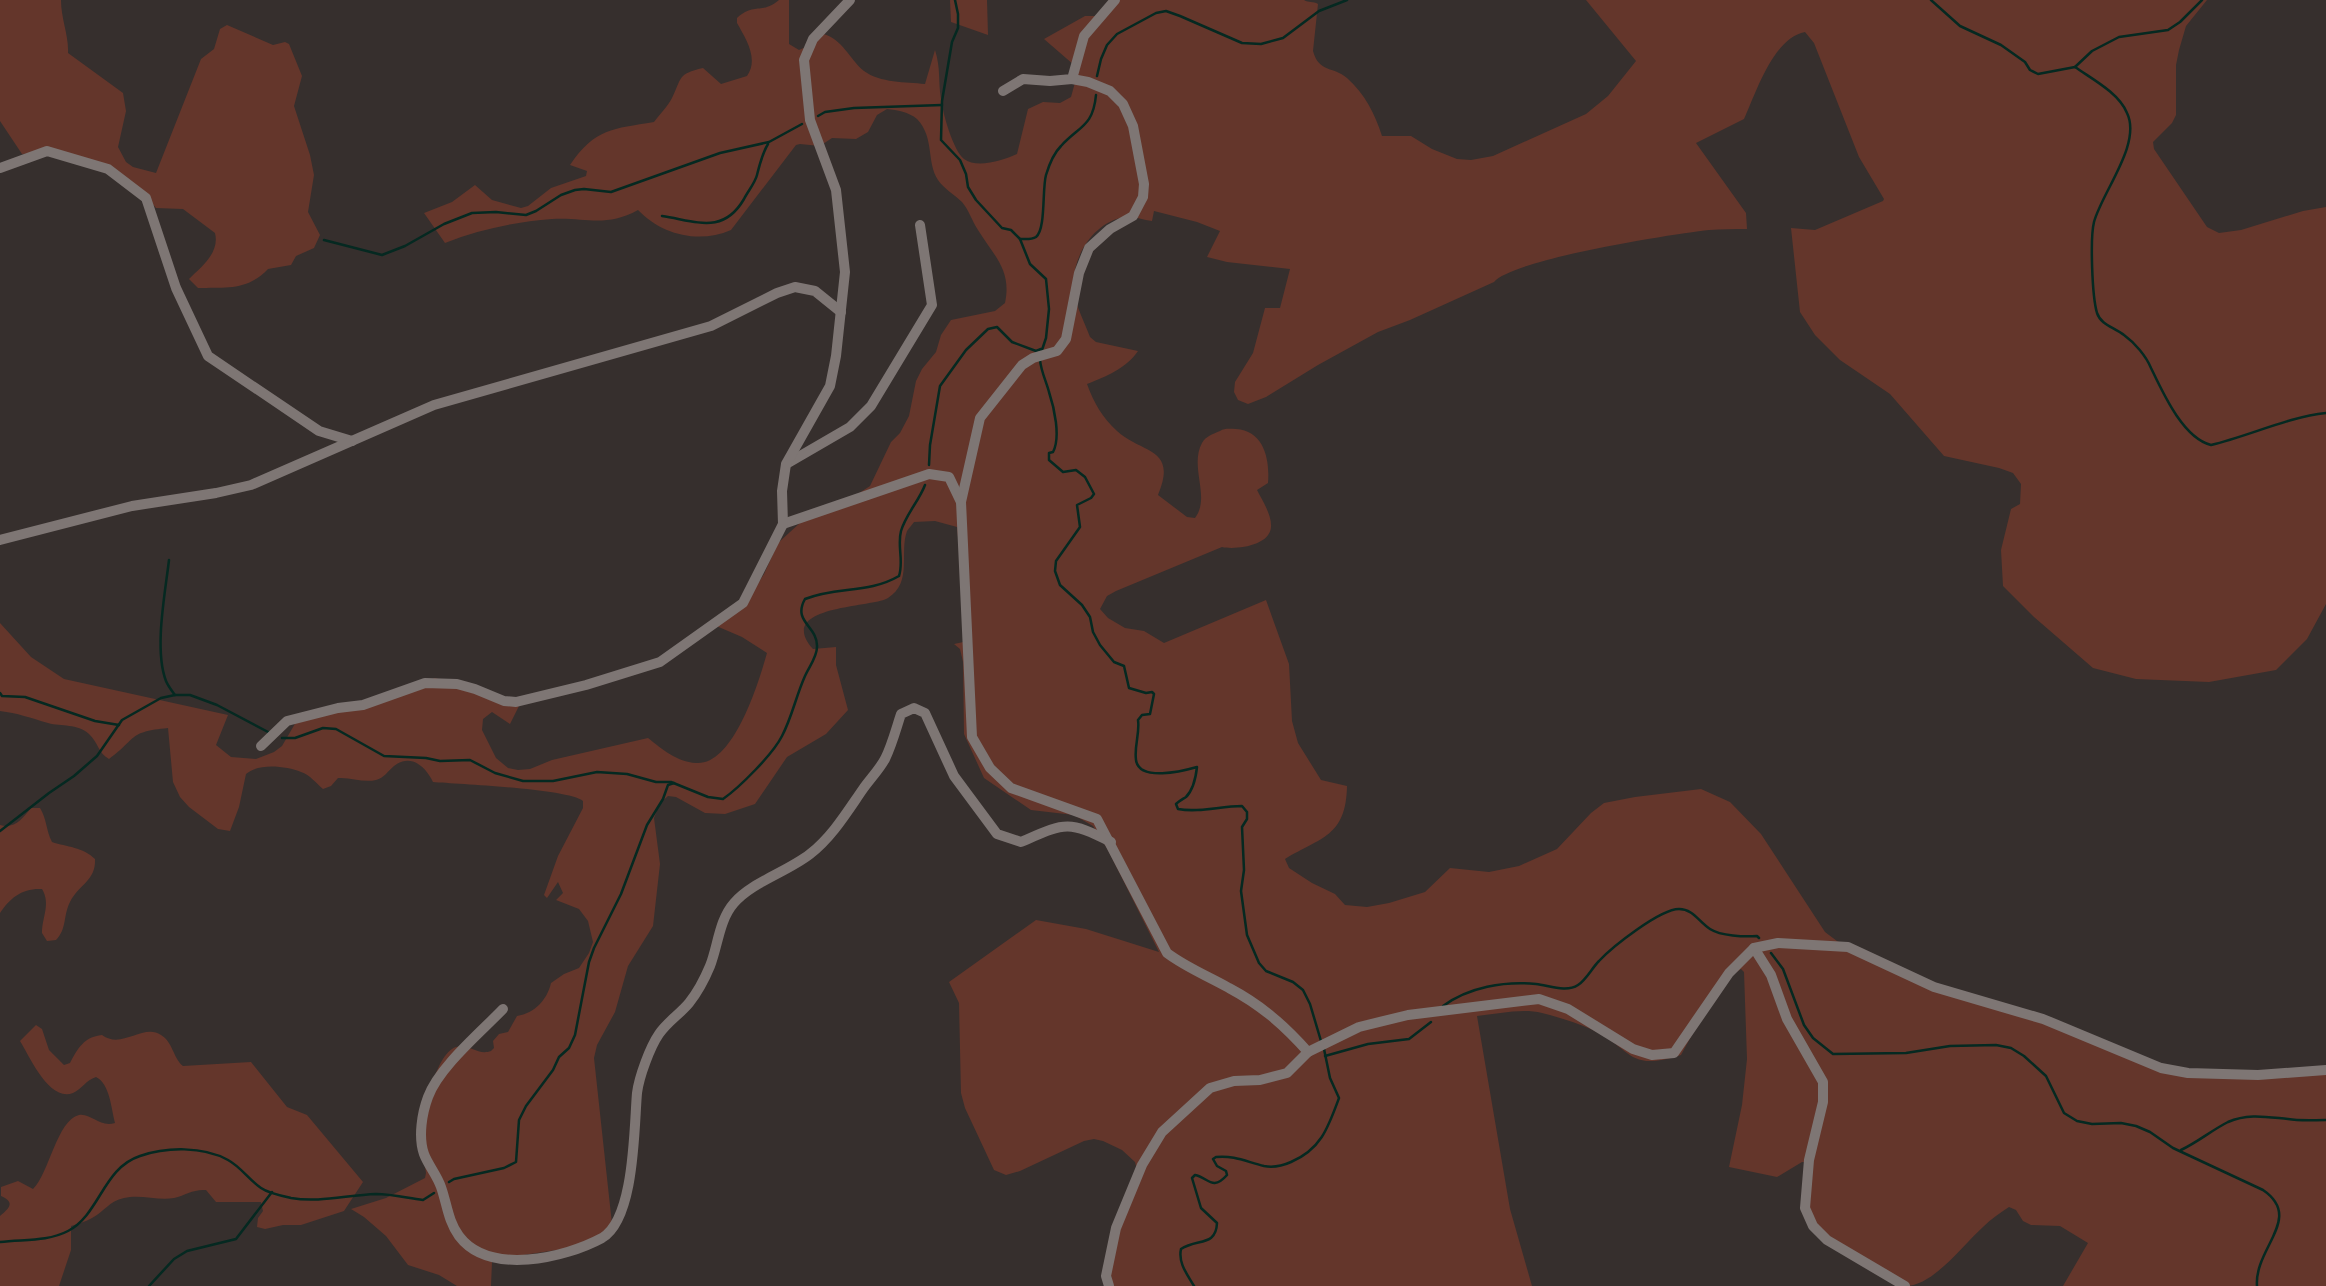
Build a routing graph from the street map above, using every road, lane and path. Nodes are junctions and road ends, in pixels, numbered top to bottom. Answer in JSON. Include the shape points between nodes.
{"nodes":[{"id":1,"x":850,"y":0,"type":"edge"},
{"id":2,"x":1115,"y":0,"type":"edge"},
{"id":3,"x":1072,"y":79,"type":"junction"},
{"id":4,"x":1003,"y":91,"type":"dead end"},
{"id":5,"x":0,"y":168,"type":"edge"},
{"id":6,"x":920,"y":225,"type":"dead end"},
{"id":7,"x":841,"y":312,"type":"junction"},
{"id":8,"x":352,"y":441,"type":"junction"},
{"id":9,"x":786,"y":464,"type":"junction"},
{"id":10,"x":961,"y":502,"type":"junction"},
{"id":11,"x":783,"y":524,"type":"junction"},
{"id":12,"x":0,"y":540,"type":"edge"},
{"id":13,"x":261,"y":746,"type":"dead end"},
{"id":14,"x":1111,"y":842,"type":"junction"},
{"id":15,"x":1754,"y":948,"type":"junction"},
{"id":16,"x":503,"y":1009,"type":"dead end"},
{"id":17,"x":1308,"y":1052,"type":"junction"},
{"id":18,"x":2326,"y":1070,"type":"edge"},
{"id":19,"x":1109,"y":1286,"type":"edge"},
{"id":20,"x":1905,"y":1286,"type":"edge"}],
"edges":[{"from":1,"to":7,"type":"street","via":[[813,39],[804,60],[810,120],[836,190],[845,272]]},
{"from":2,"to":3,"type":"street","via":[[1084,36]]},
{"from":3,"to":4,"type":"street","via":[[1023,79]]},
{"from":3,"to":10,"type":"street","via":[[1110,91],[1123,104],[1133,126],[1143,197],[1132,216],[1090,248],[1079,272],[1066,339],[1057,351],[1022,365],[980,418]]},
{"from":5,"to":8,"type":"street","via":[[47,150],[108,169],[146,198],[176,288],[208,356],[319,430]]},
{"from":6,"to":9,"type":"street","via":[[932,305],[871,406],[850,427]]},
{"from":7,"to":8,"type":"street","via":[[815,291],[795,287],[711,326],[434,405]]},
{"from":7,"to":9,"type":"street","via":[[830,386]]},
{"from":8,"to":12,"type":"street","via":[[251,485],[132,506]]},
{"from":9,"to":11,"type":"street"},
{"from":10,"to":11,"type":"street","via":[[949,477],[929,474]]},
{"from":10,"to":14,"type":"street","via":[[972,737],[990,768],[1011,788],[1097,820]]},
{"from":11,"to":13,"type":"street","via":[[743,603],[660,662],[516,702],[457,684],[425,683],[363,705],[287,721]]},
{"from":14,"to":16,"type":"street","via":[[1083,828],[1060,825],[1021,842],[997,834],[954,776],[925,713],[914,708],[901,714],[885,759],[830,836],[732,906],[690,1002],[652,1045],[638,1090],[626,1198],[615,1225],[604,1237],[570,1251],[525,1261],[491,1257],[460,1237],[421,1142],[428,1096],[439,1075]]},
{"from":14,"to":17,"type":"street","via":[[1167,954],[1261,1007],[1285,1025]]},
{"from":15,"to":17,"type":"street","via":[[1729,973],[1674,1053],[1652,1055],[1633,1049],[1568,1009],[1539,999],[1359,1027]]},
{"from":15,"to":18,"type":"street","via":[[1779,943],[1848,947],[1934,987],[2043,1019],[2161,1068],[2258,1075]]},
{"from":15,"to":20,"type":"street","via":[[1823,1082],[1805,1208],[1813,1226],[1827,1240]]},
{"from":17,"to":19,"type":"street","via":[[1287,1073],[1210,1088],[1162,1132],[1142,1165],[1116,1227],[1106,1276]]}]}
